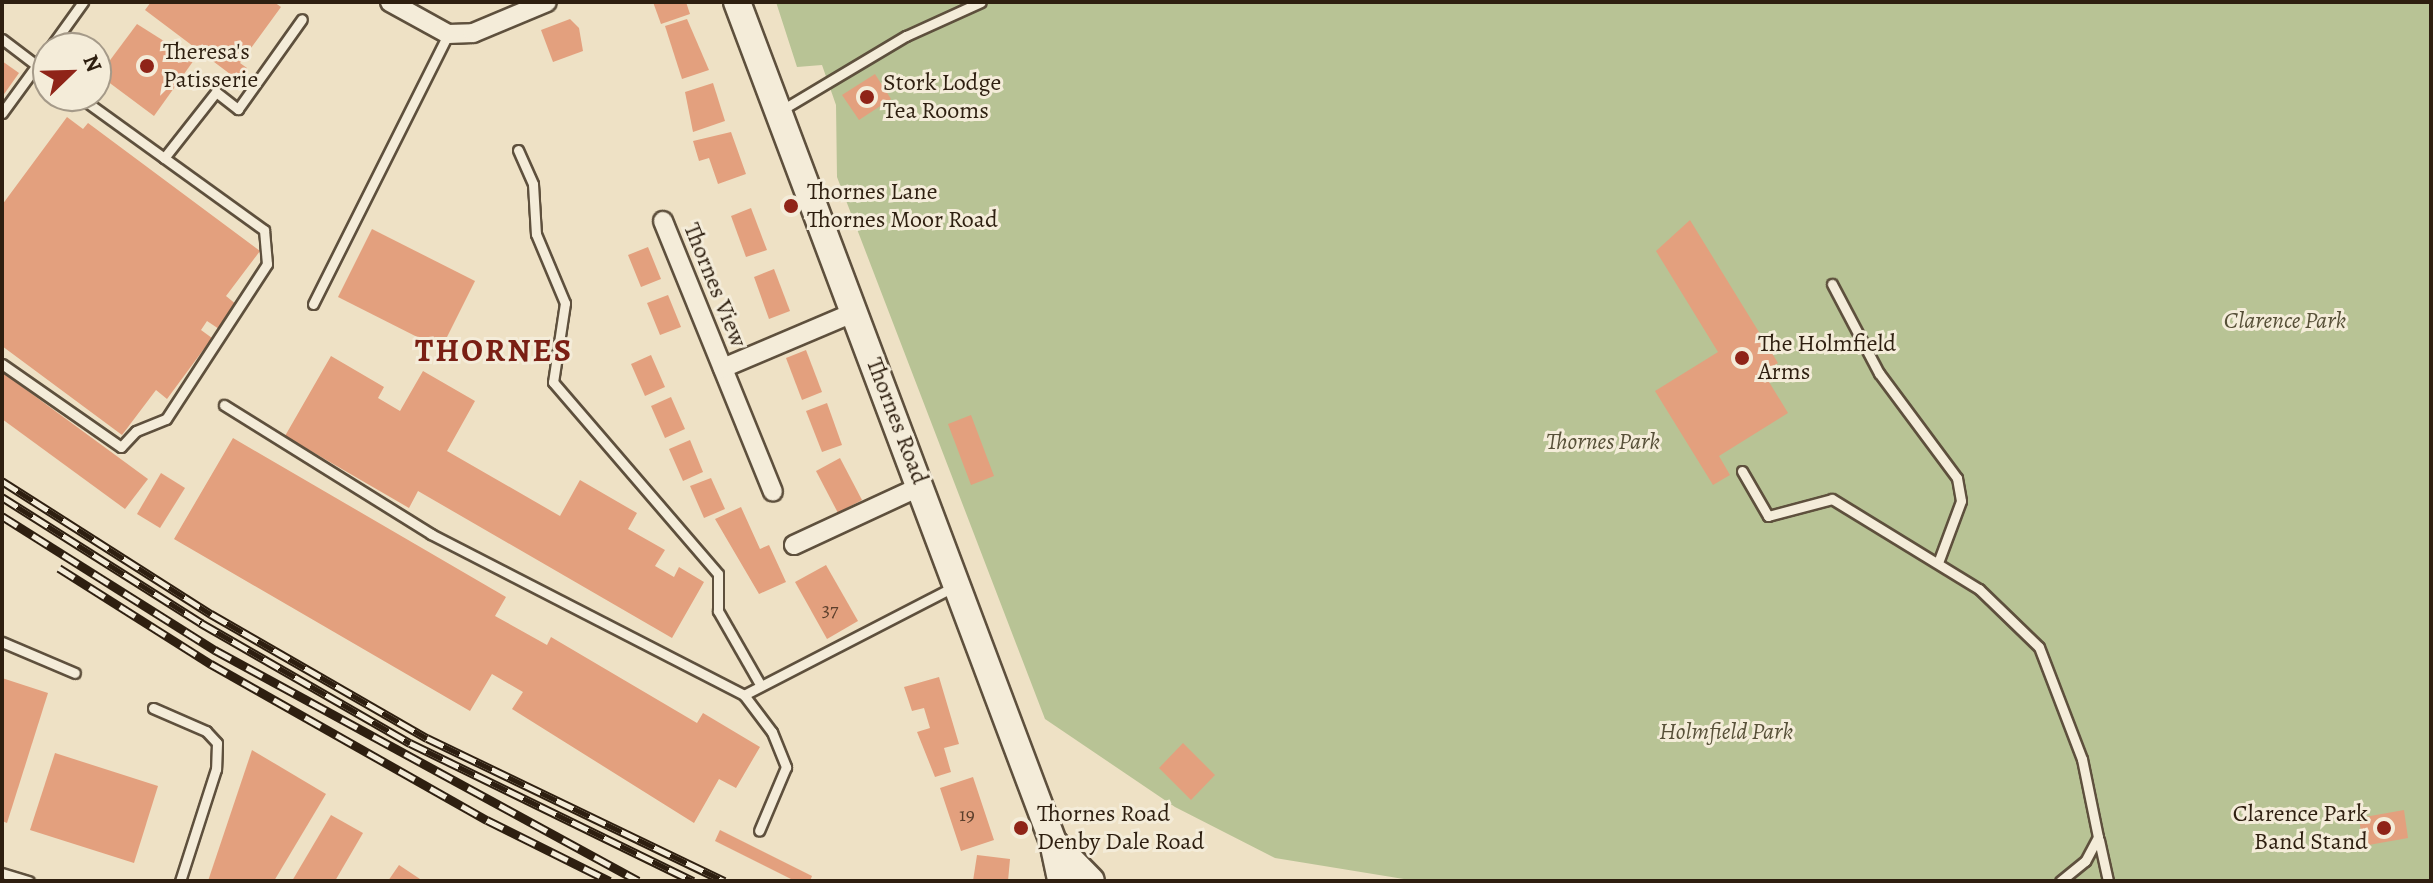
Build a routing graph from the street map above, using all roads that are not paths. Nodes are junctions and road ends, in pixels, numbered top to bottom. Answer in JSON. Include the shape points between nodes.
{"nodes":[{"id":1,"x":83,"y":2,"type":"edge"},
{"id":2,"x":390,"y":2,"type":"edge"},
{"id":3,"x":547,"y":2,"type":"edge"},
{"id":4,"x":737,"y":2,"type":"edge"},
{"id":5,"x":979,"y":2,"type":"edge"},
{"id":6,"x":302,"y":19,"type":"dead end"},
{"id":7,"x":61,"y":32,"type":"edge"},
{"id":8,"x":448,"y":34,"type":"junction"},
{"id":9,"x":2,"y":39,"type":"edge"},
{"id":10,"x":32,"y":62,"type":"edge"},
{"id":11,"x":32,"y":73,"type":"edge"},
{"id":12,"x":100,"y":112,"type":"edge"},
{"id":13,"x":2,"y":113,"type":"edge"},
{"id":14,"x":775,"y":114,"type":"junction"},
{"id":15,"x":518,"y":150,"type":"dead end"},
{"id":16,"x":164,"y":158,"type":"junction"},
{"id":17,"x":663,"y":221,"type":"dead end"},
{"id":18,"x":1832,"y":284,"type":"dead end"},
{"id":19,"x":313,"y":304,"type":"dead end"},
{"id":20,"x":855,"y":312,"type":"junction"},
{"id":21,"x":2,"y":364,"type":"edge"},
{"id":22,"x":723,"y":368,"type":"junction"},
{"id":23,"x":224,"y":405,"type":"dead end"},
{"id":24,"x":1742,"y":471,"type":"dead end"},
{"id":25,"x":921,"y":486,"type":"junction"},
{"id":26,"x":773,"y":492,"type":"dead end"},
{"id":27,"x":794,"y":545,"type":"dead end"},
{"id":28,"x":1939,"y":560,"type":"junction"},
{"id":29,"x":958,"y":584,"type":"junction"},
{"id":30,"x":2,"y":642,"type":"edge"},
{"id":31,"x":75,"y":673,"type":"dead end"},
{"id":32,"x":761,"y":686,"type":"junction"},
{"id":33,"x":744,"y":695,"type":"junction"},
{"id":34,"x":153,"y":708,"type":"dead end"},
{"id":35,"x":759,"y":831,"type":"dead end"},
{"id":36,"x":2098,"y":837,"type":"junction"},
{"id":37,"x":1053,"y":842,"type":"junction"},
{"id":38,"x":2,"y":873,"type":"edge"},
{"id":39,"x":29,"y":881,"type":"edge"},
{"id":40,"x":180,"y":881,"type":"edge"},
{"id":41,"x":1061,"y":881,"type":"edge"},
{"id":42,"x":1091,"y":881,"type":"edge"},
{"id":43,"x":2060,"y":881,"type":"edge"},
{"id":44,"x":2108,"y":881,"type":"edge"}],
"edges":[{"from":1,"to":7,"type":"lane"},
{"from":2,"to":8,"type":"street"},
{"from":3,"to":8,"type":"street","via":[[473,33]]},
{"from":4,"to":14,"type":"main road","name":"Thornes Road"},
{"from":5,"to":14,"type":"lane","via":[[906,36]]},
{"from":6,"to":16,"type":"lane","via":[[238,109],[216,92]]},
{"from":8,"to":19,"type":"lane"},
{"from":9,"to":10,"type":"lane"},
{"from":11,"to":13,"type":"lane"},
{"from":12,"to":16,"type":"lane"},
{"from":14,"to":20,"type":"main road","name":"Thornes Road"},
{"from":15,"to":32,"type":"lane","via":[[533,184],[536,234],[565,303],[553,382],[718,574],[718,611]]},
{"from":16,"to":21,"type":"lane","via":[[264,230],[270,245],[267,264],[166,419],[136,431],[121,447]]},
{"from":17,"to":22,"type":"street","name":"Thornes View"},
{"from":18,"to":28,"type":"lane","via":[[1879,373],[1957,478],[1961,501]]},
{"from":20,"to":22,"type":"street","name":"Thornes View"},
{"from":20,"to":25,"type":"main road","name":"Thornes Road"},
{"from":22,"to":26,"type":"street","name":"Thornes View"},
{"from":23,"to":33,"type":"lane","via":[[431,534]]},
{"from":24,"to":28,"type":"lane","via":[[1768,516],[1832,499]]},
{"from":25,"to":27,"type":"street"},
{"from":25,"to":29,"type":"main road","name":"Thornes Road"},
{"from":28,"to":36,"type":"lane","via":[[2011,614],[2039,647],[2082,759]]},
{"from":29,"to":32,"type":"lane"},
{"from":29,"to":37,"type":"main road","name":"Thornes Road"},
{"from":30,"to":31,"type":"lane"},
{"from":32,"to":33,"type":"lane"},
{"from":33,"to":35,"type":"lane","via":[[772,732],[786,767]]},
{"from":34,"to":40,"type":"lane","via":[[206,731],[217,743],[216,769]]},
{"from":36,"to":43,"type":"lane","via":[[2085,861]]},
{"from":36,"to":44,"type":"lane"},
{"from":37,"to":41,"type":"main road","name":"Thornes Road"},
{"from":37,"to":42,"type":"main road","name":"Thornes Road"},
{"from":38,"to":39,"type":"lane"}]}
